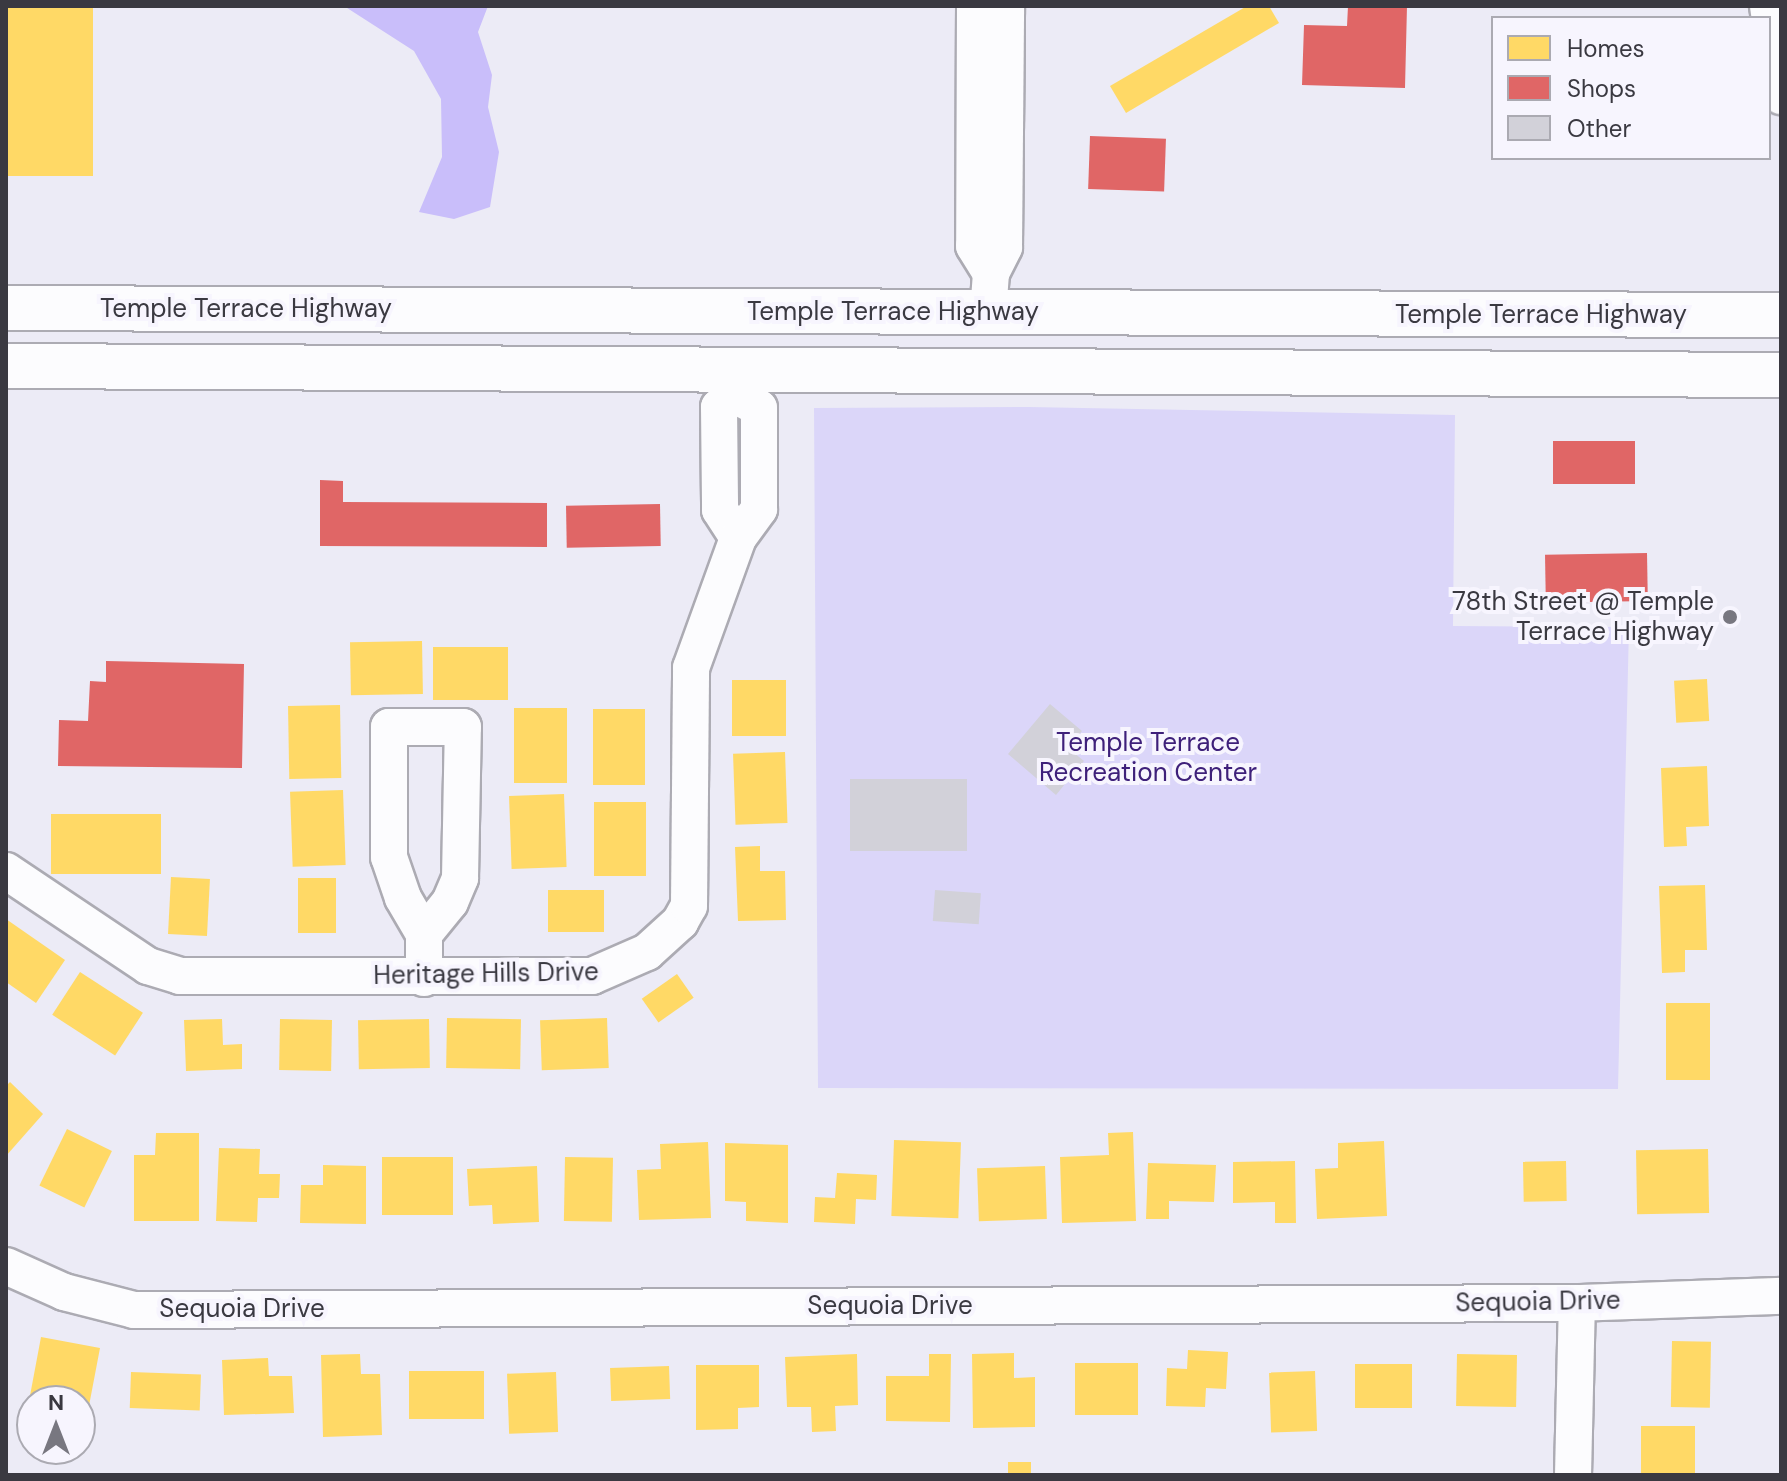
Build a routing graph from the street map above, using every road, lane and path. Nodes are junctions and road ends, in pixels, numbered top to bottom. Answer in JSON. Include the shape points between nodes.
{"nodes":[{"id":1,"x":975,"y":6,"type":"edge"},
{"id":2,"x":1006,"y":6,"type":"edge"},
{"id":3,"x":1771,"y":27,"type":"edge"},
{"id":4,"x":1781,"y":96,"type":"edge"},
{"id":5,"x":990,"y":293,"type":"junction"},
{"id":6,"x":6,"y":308,"type":"edge"},
{"id":7,"x":1781,"y":315,"type":"edge"},
{"id":8,"x":6,"y":366,"type":"edge"},
{"id":9,"x":1781,"y":375,"type":"edge"},
{"id":10,"x":735,"y":383,"type":"junction"},
{"id":11,"x":6,"y":871,"type":"edge"},
{"id":12,"x":424,"y":934,"type":"junction"},
{"id":13,"x":424,"y":978,"type":"junction"},
{"id":14,"x":6,"y":1266,"type":"edge"},
{"id":15,"x":1781,"y":1296,"type":"edge"},
{"id":16,"x":1577,"y":1303,"type":"junction"},
{"id":17,"x":1573,"y":1475,"type":"edge"}],
"edges":[{"from":1,"to":5,"type":"street","via":[[974,246]]},
{"from":2,"to":5,"type":"street","via":[[1004,247]]},
{"from":3,"to":4,"type":"street"},
{"from":5,"to":6,"type":"main road","name":"Temple Terrace Highway"},
{"from":5,"to":7,"type":"main road","name":"Temple Terrace Highway"},
{"from":5,"to":10,"type":"main road","via":[[949,343],[750,347]]},
{"from":8,"to":10,"type":"main road"},
{"from":9,"to":10,"type":"main road"},
{"from":10,"to":13,"type":"street","name":"Heritage Hills Drive","via":[[759,408],[759,509],[738,538],[691,668],[691,888],[680,922],[647,952],[609,972]]},
{"from":11,"to":13,"type":"street","name":"Heritage Hills Drive","via":[[163,973]]},
{"from":12,"to":12,"type":"street","via":[[450,902],[460,878],[463,727],[389,727],[389,857],[403,898]]},
{"from":12,"to":13,"type":"street"},
{"from":14,"to":16,"type":"street","name":"Sequoia Drive","via":[[64,1292],[134,1310]]},
{"from":15,"to":16,"type":"street","name":"Sequoia Drive"},
{"from":16,"to":17,"type":"street"}]}
